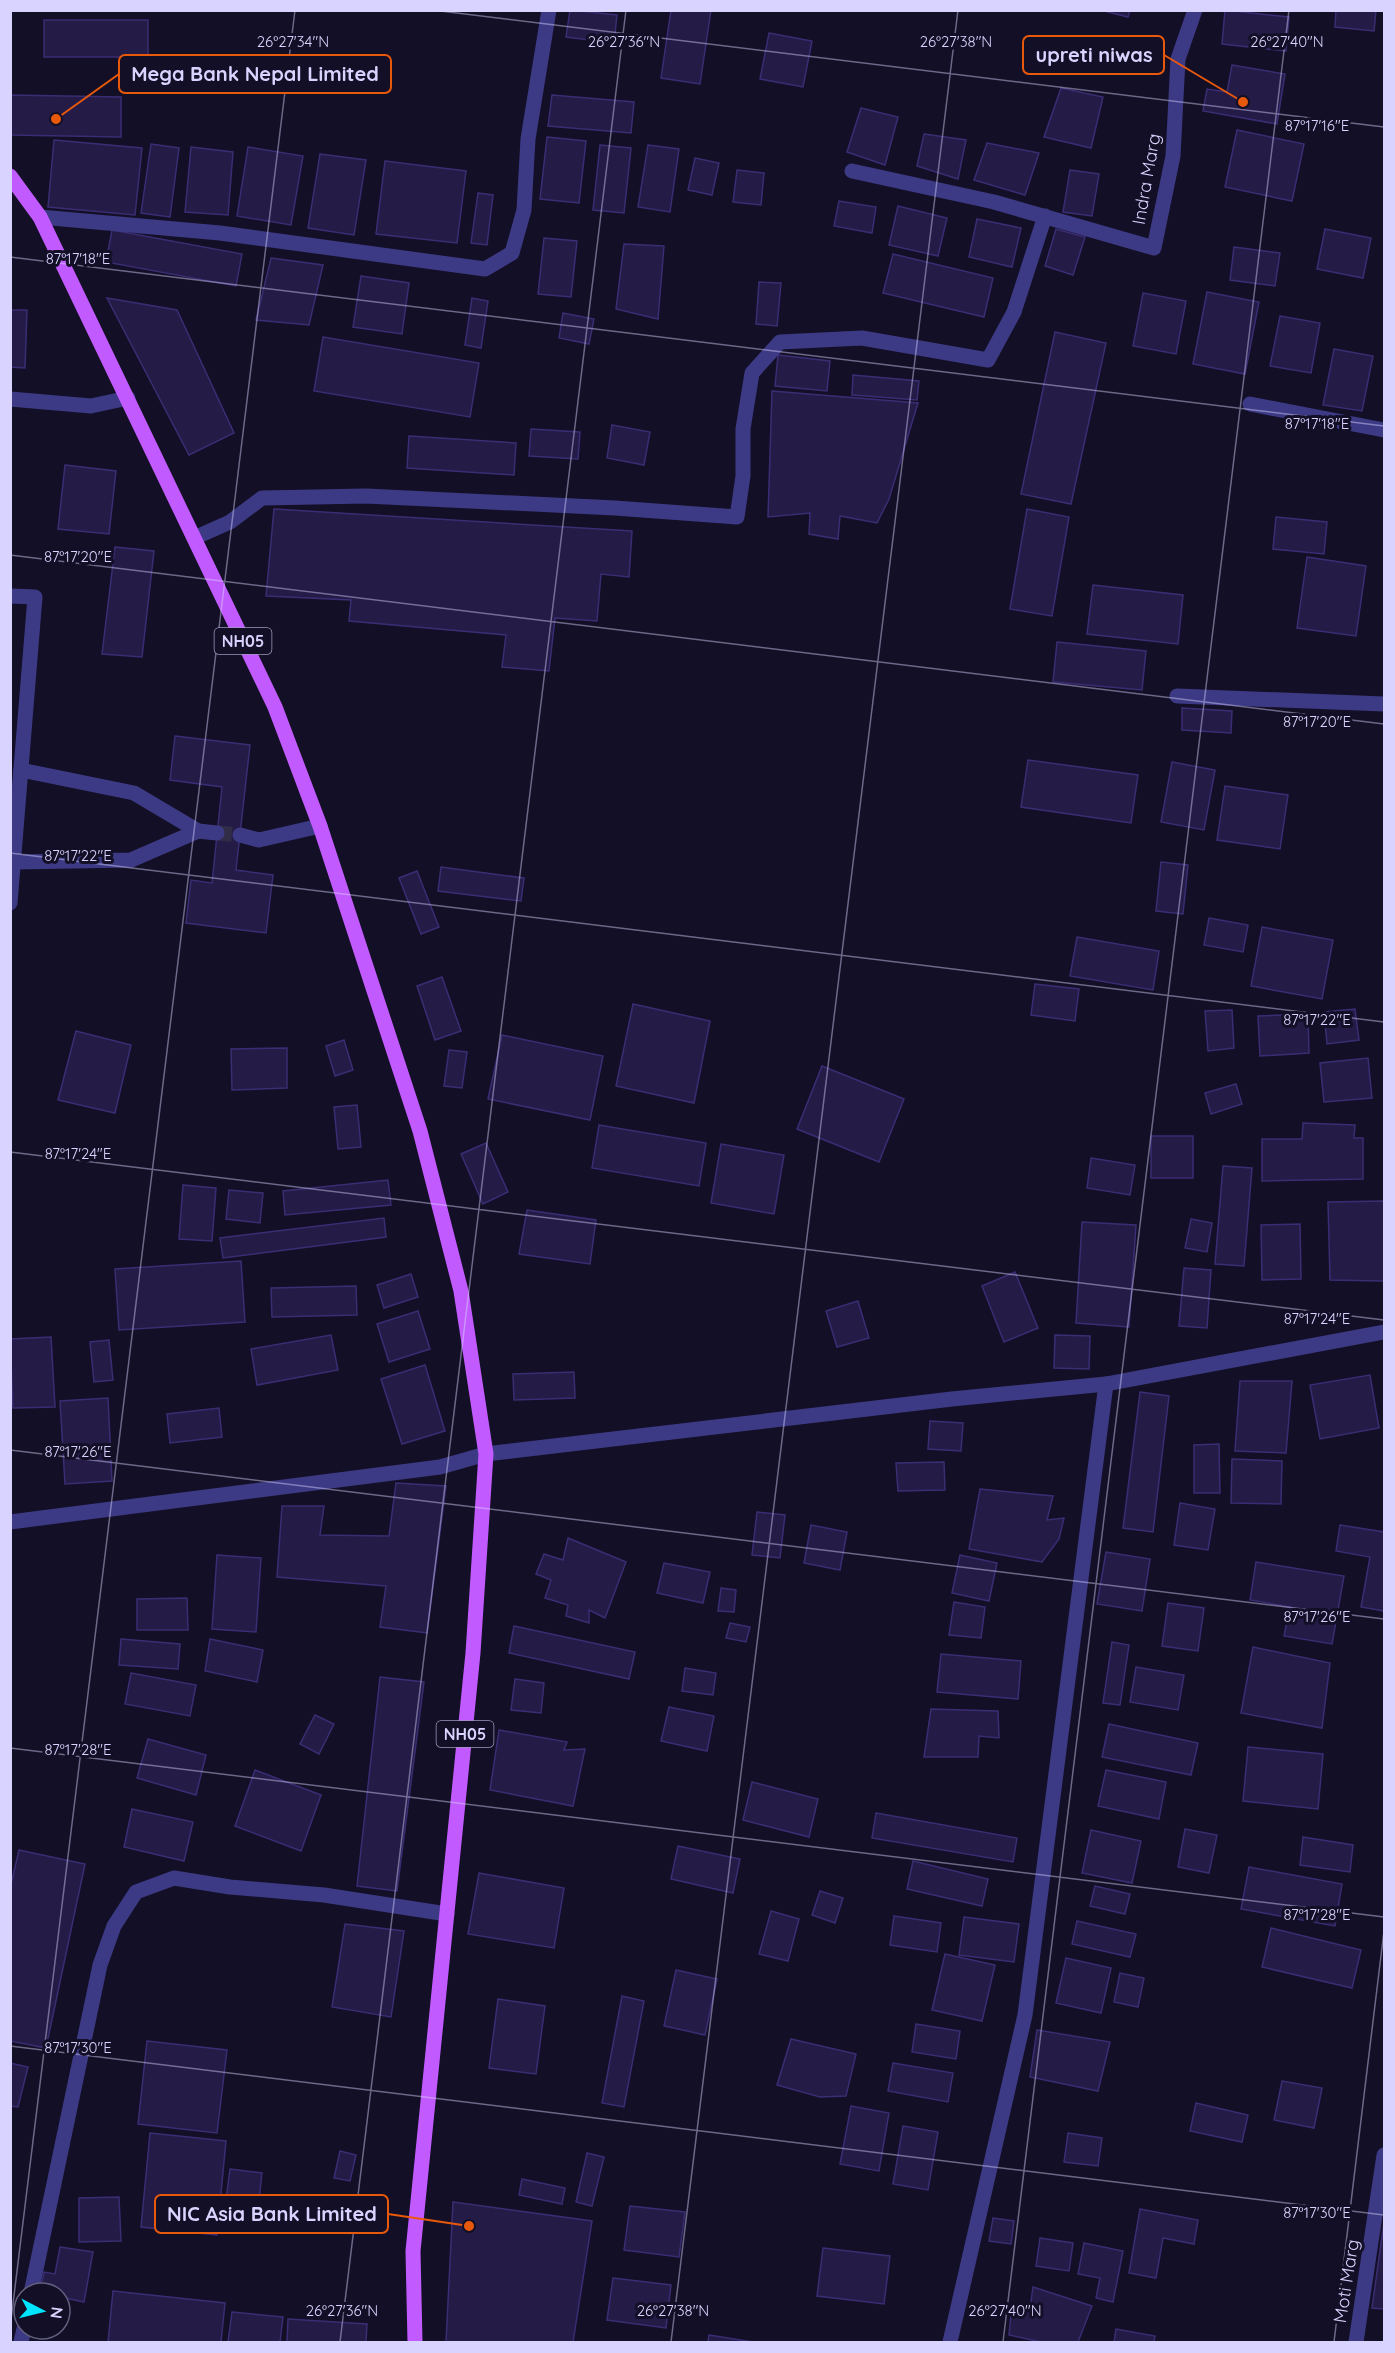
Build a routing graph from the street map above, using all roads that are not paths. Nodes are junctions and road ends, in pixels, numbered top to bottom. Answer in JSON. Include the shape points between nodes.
{"nodes":[{"id":1,"x":549,"y":10,"type":"edge"},
{"id":2,"x":1195,"y":10,"type":"edge"},
{"id":3,"x":852,"y":171,"type":"dead end"},
{"id":4,"x":10,"y":176,"type":"edge"},
{"id":5,"x":1045,"y":216,"type":"junction"},
{"id":6,"x":40,"y":218,"type":"junction"},
{"id":7,"x":128,"y":398,"type":"junction"},
{"id":8,"x":10,"y":399,"type":"edge"},
{"id":9,"x":1250,"y":404,"type":"dead end"},
{"id":10,"x":1384,"y":430,"type":"edge"},
{"id":11,"x":194,"y":538,"type":"junction"},
{"id":12,"x":10,"y":596,"type":"edge"},
{"id":13,"x":1177,"y":696,"type":"dead end"},
{"id":14,"x":1384,"y":704,"type":"edge"},
{"id":15,"x":21,"y":770,"type":"junction"},
{"id":16,"x":320,"y":826,"type":"junction"},
{"id":17,"x":198,"y":831,"type":"junction"},
{"id":18,"x":217,"y":833,"type":"tunnel mouth"},
{"id":19,"x":240,"y":835,"type":"tunnel mouth"},
{"id":20,"x":14,"y":862,"type":"junction"},
{"id":21,"x":10,"y":903,"type":"edge"},
{"id":22,"x":1384,"y":1332,"type":"edge"},
{"id":23,"x":1106,"y":1384,"type":"junction"},
{"id":24,"x":486,"y":1454,"type":"junction"},
{"id":25,"x":10,"y":1522,"type":"edge"},
{"id":26,"x":447,"y":1914,"type":"junction"},
{"id":27,"x":1384,"y":2155,"type":"edge"},
{"id":28,"x":33,"y":2281,"type":"edge"},
{"id":29,"x":415,"y":2343,"type":"edge"},
{"id":30,"x":950,"y":2343,"type":"edge"},
{"id":31,"x":1356,"y":2343,"type":"edge"}],
"edges":[{"from":1,"to":6,"type":"street","via":[[528,139],[524,210],[512,254],[485,269],[220,233]]},
{"from":2,"to":5,"type":"street","name":"Indra Marg","via":[[1178,59],[1173,156],[1154,249]]},
{"from":3,"to":5,"type":"street"},
{"from":4,"to":6,"type":"main road","number":"NH05"},
{"from":5,"to":11,"type":"street","via":[[1014,312],[988,360],[862,338],[780,342],[752,373],[742,429],[743,476],[736,517],[366,496],[262,498],[230,522]]},
{"from":6,"to":7,"type":"main road","number":"NH05"},
{"from":7,"to":8,"type":"street","via":[[91,406]]},
{"from":7,"to":11,"type":"main road","number":"NH05"},
{"from":9,"to":10,"type":"street"},
{"from":11,"to":16,"type":"main road","number":"NH05","via":[[275,707]]},
{"from":12,"to":15,"type":"street","via":[[35,597]]},
{"from":13,"to":14,"type":"street"},
{"from":15,"to":17,"type":"street","via":[[134,793]]},
{"from":15,"to":20,"type":"street"},
{"from":16,"to":19,"type":"street","via":[[259,840]]},
{"from":16,"to":24,"type":"main road","number":"NH05","via":[[420,1131],[461,1291]]},
{"from":17,"to":18,"type":"street"},
{"from":17,"to":20,"type":"street","via":[[131,860]]},
{"from":20,"to":21,"type":"street"},
{"from":22,"to":23,"type":"street"},
{"from":23,"to":24,"type":"street"},
{"from":23,"to":30,"type":"street","via":[[1026,2015]]},
{"from":24,"to":25,"type":"street","via":[[440,1467]]},
{"from":24,"to":26,"type":"main road","number":"NH05","via":[[473,1653]]},
{"from":26,"to":28,"type":"street","via":[[174,1878],[136,1892],[114,1926],[99,1965]]},
{"from":26,"to":29,"type":"main road","number":"NH05","via":[[413,2252]]},
{"from":27,"to":31,"type":"street","name":"Moti Marg"}]}
